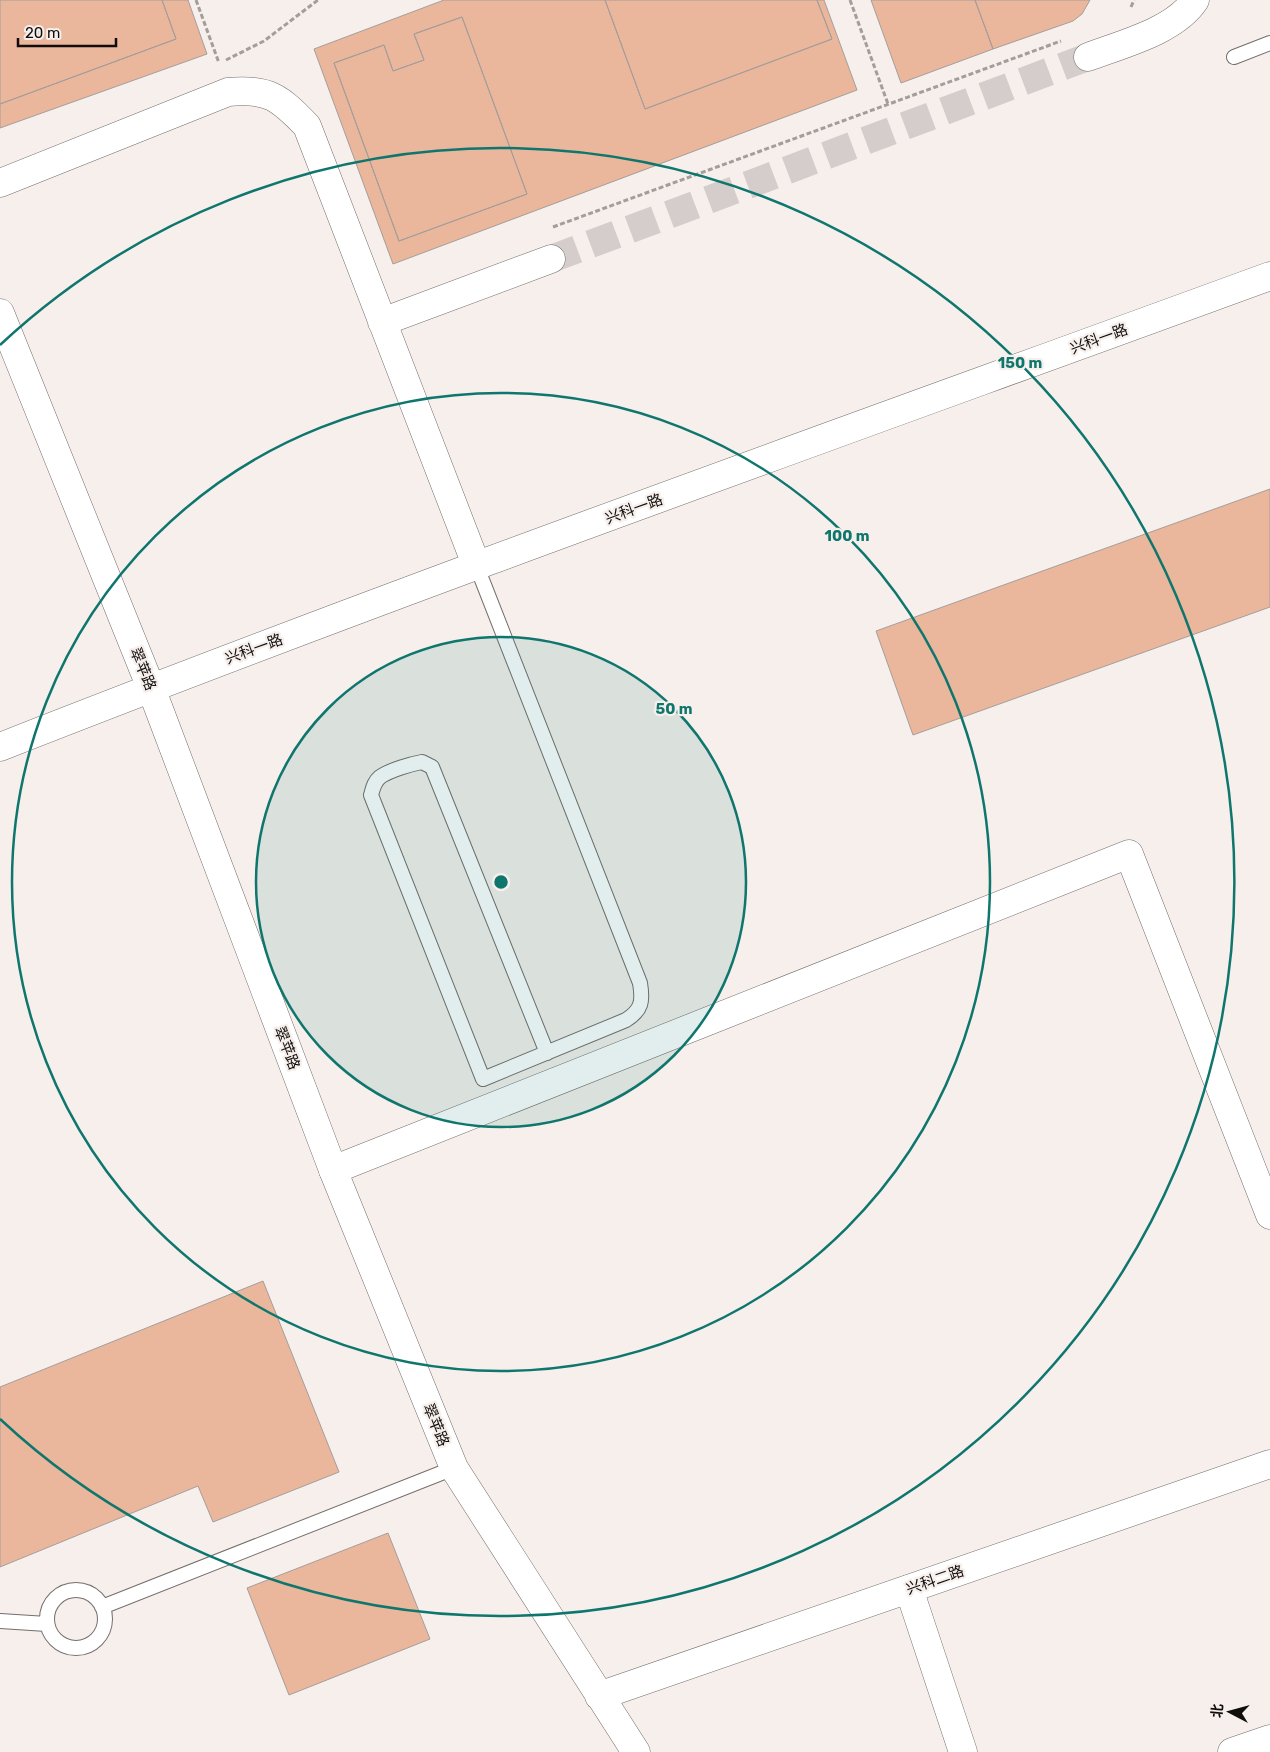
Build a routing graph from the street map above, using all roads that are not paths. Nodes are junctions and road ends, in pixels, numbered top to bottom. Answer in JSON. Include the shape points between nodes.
{"nodes":[{"id":1,"x":1194,"y":0,"type":"edge"},
{"id":2,"x":1270,"y":43,"type":"edge"},
{"id":3,"x":1088,"y":57,"type":"tunnel mouth"},
{"id":4,"x":1234,"y":57,"type":"dead end"},
{"id":5,"x":0,"y":183,"type":"edge"},
{"id":6,"x":551,"y":259,"type":"tunnel mouth"},
{"id":7,"x":1270,"y":276,"type":"edge"},
{"id":8,"x":0,"y":313,"type":"edge"},
{"id":9,"x":382,"y":322,"type":"junction"},
{"id":10,"x":477,"y":567,"type":"junction"},
{"id":11,"x":151,"y":688,"type":"junction"},
{"id":12,"x":0,"y":747,"type":"edge"},
{"id":13,"x":547,"y":1053,"type":"junction"},
{"id":14,"x":333,"y":1170,"type":"junction"},
{"id":15,"x":1270,"y":1215,"type":"edge"},
{"id":16,"x":454,"y":1468,"type":"junction"},
{"id":17,"x":1268,"y":1470,"type":"edge"},
{"id":18,"x":909,"y":1589,"type":"junction"},
{"id":19,"x":102,"y":1606,"type":"junction"},
{"id":20,"x":0,"y":1621,"type":"edge"},
{"id":21,"x":47,"y":1624,"type":"junction"},
{"id":22,"x":599,"y":1696,"type":"junction"},
{"id":23,"x":1270,"y":1740,"type":"edge"},
{"id":24,"x":636,"y":1752,"type":"edge"},
{"id":25,"x":963,"y":1752,"type":"edge"},
{"id":26,"x":1232,"y":1752,"type":"edge"}],
"edges":[{"from":1,"to":3,"type":"street","via":[[1182,16],[1168,26]]},
{"from":2,"to":4,"type":"lane"},
{"from":5,"to":9,"type":"street","via":[[228,92],[249,90],[269,95],[287,105],[307,126]]},
{"from":6,"to":9,"type":"street"},
{"from":7,"to":10,"type":"street","name":"兴科一路"},
{"from":8,"to":11,"type":"street","name":"翠苹路"},
{"from":9,"to":10,"type":"street"},
{"from":10,"to":11,"type":"street","name":"兴科一路"},
{"from":10,"to":13,"type":"lane","via":[[640,983],[642,998],[634,1015]]},
{"from":11,"to":12,"type":"street","name":"兴科一路"},
{"from":11,"to":14,"type":"street","name":"翠苹路"},
{"from":13,"to":13,"type":"lane","via":[[432,767],[422,762],[380,777],[371,795],[484,1079]]},
{"from":14,"to":15,"type":"street","via":[[1130,854]]},
{"from":14,"to":16,"type":"street","name":"翠苹路"},
{"from":16,"to":19,"type":"lane"},
{"from":16,"to":22,"type":"street","name":"翠苹路"},
{"from":17,"to":18,"type":"street","name":"兴科二路"},
{"from":18,"to":22,"type":"street","name":"兴科二路"},
{"from":18,"to":25,"type":"street"},
{"from":19,"to":21,"type":"lane","via":[[88,1593],[70,1590],[53,1600],[48,1608]]},
{"from":19,"to":21,"type":"lane","via":[[104,1626],[94,1642],[86,1647],[77,1649],[59,1643]]},
{"from":20,"to":21,"type":"lane"},
{"from":22,"to":24,"type":"street","name":"翠苹路"},
{"from":23,"to":26,"type":"street"}]}
